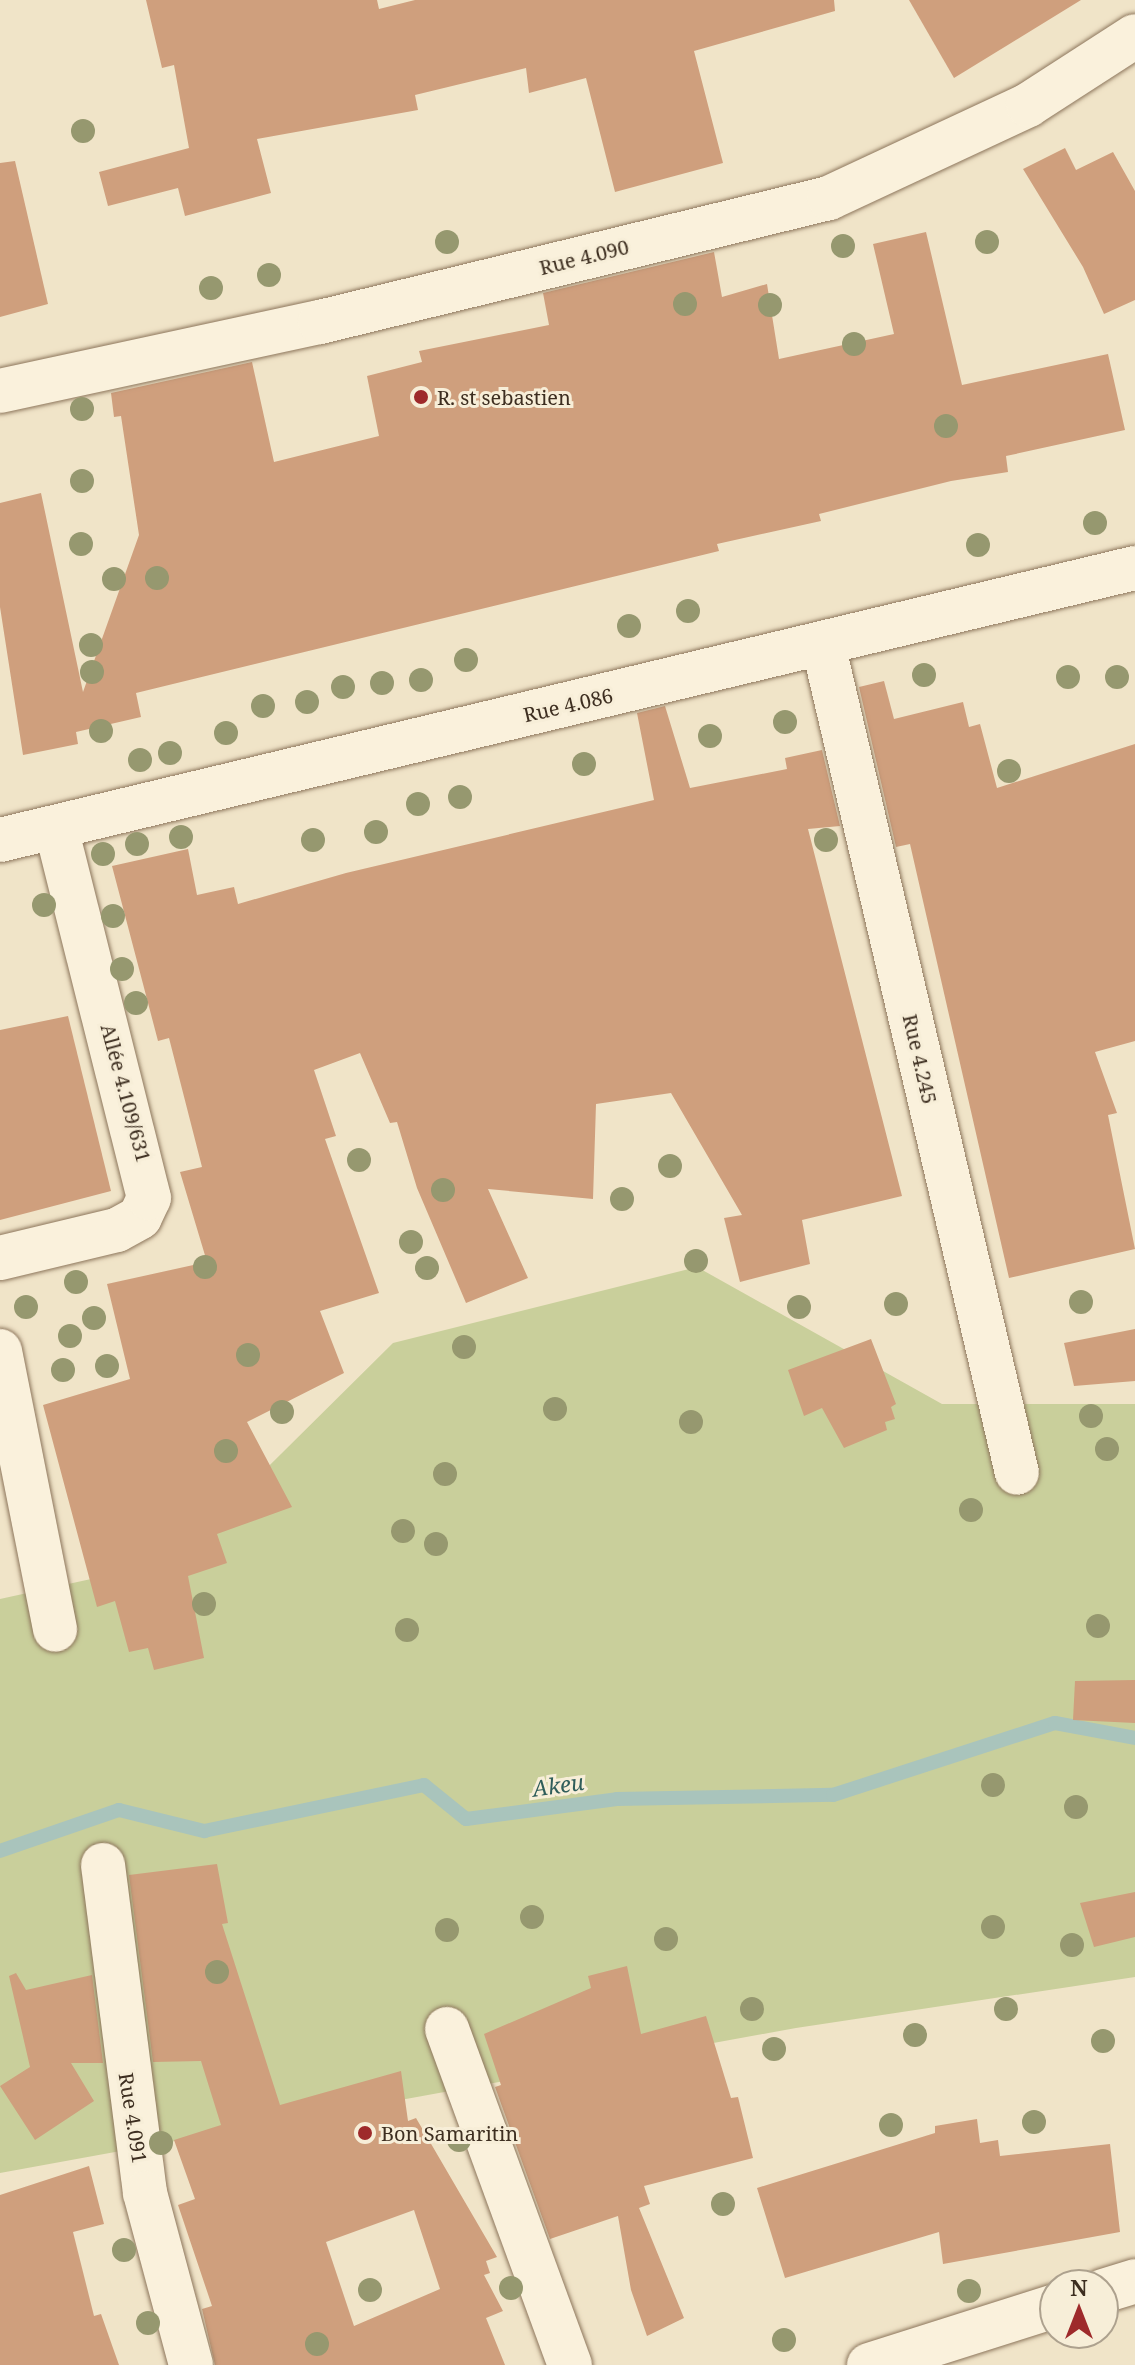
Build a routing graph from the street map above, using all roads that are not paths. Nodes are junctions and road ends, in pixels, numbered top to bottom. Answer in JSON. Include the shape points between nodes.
{"nodes":[{"id":1,"x":1135,"y":36,"type":"edge"},
{"id":2,"x":0,"y":391,"type":"edge"},
{"id":3,"x":1135,"y":568,"type":"edge"},
{"id":4,"x":823,"y":644,"type":"junction"},
{"id":5,"x":56,"y":827,"type":"junction"},
{"id":6,"x":0,"y":840,"type":"edge"},
{"id":7,"x":0,"y":1258,"type":"edge"},
{"id":8,"x":0,"y":1351,"type":"edge"},
{"id":9,"x":1017,"y":1473,"type":"dead end"},
{"id":10,"x":55,"y":1630,"type":"dead end"},
{"id":11,"x":103,"y":1865,"type":"dead end"},
{"id":12,"x":447,"y":2029,"type":"dead end"},
{"id":13,"x":1039,"y":2311,"type":"edge"},
{"id":14,"x":191,"y":2365,"type":"edge"},
{"id":15,"x":570,"y":2365,"type":"edge"},
{"id":16,"x":869,"y":2365,"type":"edge"}],
"edges":[{"from":1,"to":2,"type":"street","name":"Rue 4.090","via":[[1028,105],[829,198],[320,322]]},
{"from":3,"to":4,"type":"street","name":"Rue 4.086"},
{"from":4,"to":5,"type":"street","name":"Rue 4.086"},
{"from":4,"to":9,"type":"street","name":"Rue 4.245"},
{"from":5,"to":6,"type":"street","name":"Rue 4.086"},
{"from":5,"to":7,"type":"street","name":"Allée 4.109/631","via":[[149,1198],[140,1217],[117,1230]]},
{"from":8,"to":10,"type":"street"},
{"from":11,"to":14,"type":"street","name":"Rue 4.091","via":[[145,2193]]},
{"from":12,"to":15,"type":"street"},
{"from":13,"to":16,"type":"street"}]}
